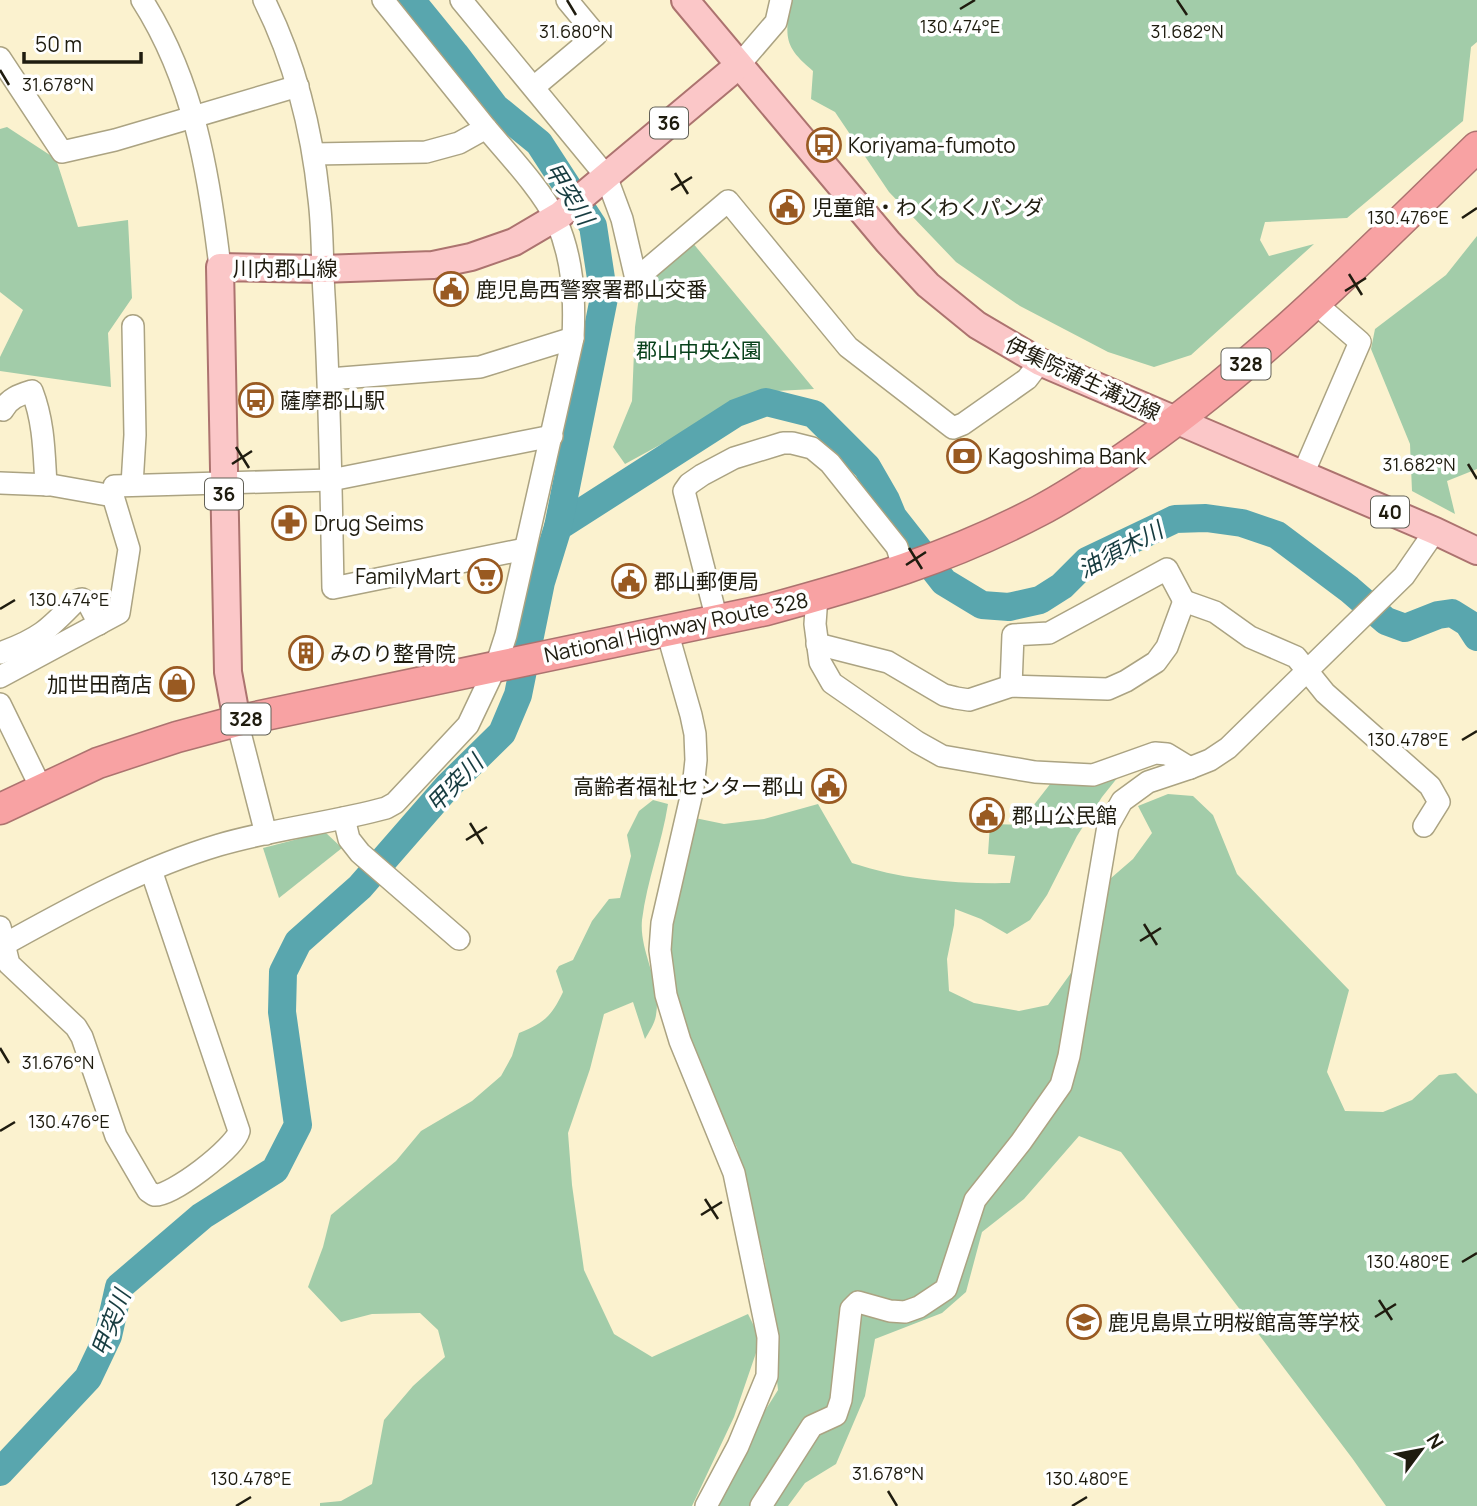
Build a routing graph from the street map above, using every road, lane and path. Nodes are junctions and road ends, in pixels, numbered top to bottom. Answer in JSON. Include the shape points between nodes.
{"nodes":[{"id":1,"x":142,"y":0,"type":"edge"},
{"id":2,"x":264,"y":0,"type":"edge"},
{"id":3,"x":383,"y":0,"type":"edge"},
{"id":4,"x":461,"y":0,"type":"edge"},
{"id":5,"x":567,"y":0,"type":"edge"},
{"id":6,"x":685,"y":0,"type":"edge"},
{"id":7,"x":781,"y":0,"type":"edge"},
{"id":8,"x":0,"y":58,"type":"edge"},
{"id":9,"x":739,"y":65,"type":"junction"},
{"id":10,"x":298,"y":86,"type":"junction"},
{"id":11,"x":534,"y":87,"type":"junction"},
{"id":12,"x":195,"y":117,"type":"junction"},
{"id":13,"x":486,"y":128,"type":"junction"},
{"id":14,"x":1477,"y":147,"type":"edge"},
{"id":15,"x":314,"y":154,"type":"junction"},
{"id":16,"x":602,"y":179,"type":"junction"},
{"id":17,"x":558,"y":216,"type":"junction"},
{"id":18,"x":220,"y":267,"type":"junction"},
{"id":19,"x":322,"y":269,"type":"junction"},
{"id":20,"x":1315,"y":303,"type":"junction"},
{"id":21,"x":133,"y":326,"type":"dead end"},
{"id":22,"x":573,"y":338,"type":"junction"},
{"id":23,"x":1040,"y":362,"type":"junction"},
{"id":24,"x":329,"y":379,"type":"junction"},
{"id":25,"x":3,"y":410,"type":"dead end"},
{"id":26,"x":1176,"y":422,"type":"junction"},
{"id":27,"x":552,"y":436,"type":"junction"},
{"id":28,"x":1303,"y":474,"type":"junction"},
{"id":29,"x":331,"y":480,"type":"junction"},
{"id":30,"x":224,"y":482,"type":"junction"},
{"id":31,"x":0,"y":483,"type":"edge"},
{"id":32,"x":46,"y":485,"type":"junction"},
{"id":33,"x":132,"y":485,"type":"junction"},
{"id":34,"x":113,"y":496,"type":"junction"},
{"id":35,"x":1435,"y":531,"type":"junction"},
{"id":36,"x":525,"y":548,"type":"junction"},
{"id":37,"x":1477,"y":551,"type":"edge"},
{"id":38,"x":908,"y":569,"type":"junction"},
{"id":39,"x":817,"y":596,"type":"junction"},
{"id":40,"x":1184,"y":601,"type":"junction"},
{"id":41,"x":718,"y":620,"type":"junction"},
{"id":42,"x":99,"y":624,"type":"junction"},
{"id":43,"x":667,"y":631,"type":"junction"},
{"id":44,"x":817,"y":644,"type":"junction"},
{"id":45,"x":0,"y":653,"type":"edge"},
{"id":46,"x":500,"y":665,"type":"junction"},
{"id":47,"x":1308,"y":670,"type":"junction"},
{"id":48,"x":0,"y":677,"type":"edge"},
{"id":49,"x":1011,"y":686,"type":"junction"},
{"id":50,"x":0,"y":704,"type":"edge"},
{"id":51,"x":237,"y":720,"type":"junction"},
{"id":52,"x":1190,"y":768,"type":"junction"},
{"id":53,"x":41,"y":788,"type":"junction"},
{"id":54,"x":0,"y":808,"type":"edge"},
{"id":55,"x":344,"y":818,"type":"junction"},
{"id":56,"x":1424,"y":826,"type":"dead end"},
{"id":57,"x":266,"y":834,"type":"junction"},
{"id":58,"x":150,"y":870,"type":"junction"},
{"id":59,"x":459,"y":939,"type":"dead end"},
{"id":60,"x":2,"y":941,"type":"edge"},
{"id":61,"x":706,"y":1506,"type":"edge"},
{"id":62,"x":761,"y":1506,"type":"edge"}],
"edges":[{"from":1,"to":12,"type":"street","via":[[158,24]]},
{"from":2,"to":10,"type":"street"},
{"from":3,"to":13,"type":"street"},
{"from":4,"to":11,"type":"street"},
{"from":5,"to":11,"type":"street","via":[[596,35]]},
{"from":6,"to":9,"type":"main road","name":"伊集院蒲生溝辺線","number":"40"},
{"from":7,"to":9,"type":"street","via":[[776,22]]},
{"from":8,"to":12,"type":"street","via":[[62,152]]},
{"from":9,"to":16,"type":"main road","name":"川内郡山線","number":"36"},
{"from":9,"to":23,"type":"main road","name":"伊集院蒲生溝辺線","number":"40","via":[[929,285],[977,325]]},
{"from":10,"to":12,"type":"street"},
{"from":10,"to":15,"type":"street"},
{"from":11,"to":16,"type":"street"},
{"from":12,"to":18,"type":"street"},
{"from":13,"to":15,"type":"street","via":[[426,152]]},
{"from":13,"to":17,"type":"street"},
{"from":14,"to":20,"type":"highway","name":"National Highway Route 328","number":"328"},
{"from":15,"to":19,"type":"street"},
{"from":16,"to":17,"type":"main road","name":"川内郡山線","number":"36"},
{"from":16,"to":23,"type":"street","via":[[622,219],[636,279],[728,201],[848,347],[954,428],[1027,379]]},
{"from":17,"to":19,"type":"main road","name":"川内郡山線","number":"36","via":[[514,242],[471,257],[433,265]]},
{"from":17,"to":22,"type":"street","via":[[575,299]]},
{"from":18,"to":19,"type":"main road","name":"川内郡山線","number":"36"},
{"from":18,"to":30,"type":"main road","name":"川内郡山線","number":"36"},
{"from":19,"to":24,"type":"street"},
{"from":20,"to":26,"type":"highway","name":"National Highway Route 328","number":"328"},
{"from":20,"to":28,"type":"street","via":[[1360,342]]},
{"from":21,"to":33,"type":"street"},
{"from":22,"to":24,"type":"street","via":[[480,367]]},
{"from":22,"to":27,"type":"street"},
{"from":23,"to":26,"type":"main road","name":"伊集院蒲生溝辺線","number":"40"},
{"from":24,"to":29,"type":"street"},
{"from":25,"to":32,"type":"street","via":[[16,396],[32,391],[43,431]]},
{"from":26,"to":28,"type":"main road","name":"伊集院蒲生溝辺線","number":"40"},
{"from":26,"to":38,"type":"highway","name":"National Highway Route 328","number":"328","via":[[1041,510]]},
{"from":27,"to":29,"type":"street"},
{"from":27,"to":36,"type":"street"},
{"from":28,"to":35,"type":"main road","name":"伊集院蒲生溝辺線","number":"40"},
{"from":29,"to":30,"type":"street"},
{"from":29,"to":36,"type":"street","via":[[333,588]]},
{"from":30,"to":33,"type":"street"},
{"from":30,"to":51,"type":"main road","name":"川内郡山線","number":"36","via":[[228,672]]},
{"from":31,"to":32,"type":"street"},
{"from":32,"to":34,"type":"street"},
{"from":33,"to":34,"type":"street","via":[[114,485]]},
{"from":34,"to":42,"type":"street","via":[[129,549],[119,614]]},
{"from":35,"to":37,"type":"main road","name":"伊集院蒲生溝辺線","number":"40"},
{"from":35,"to":47,"type":"street","via":[[1414,563]]},
{"from":36,"to":46,"type":"street"},
{"from":38,"to":39,"type":"highway","name":"National Highway Route 328","number":"328"},
{"from":38,"to":41,"type":"street","via":[[897,547],[830,463],[812,448],[783,443],[734,458],[684,491]]},
{"from":39,"to":41,"type":"highway","name":"National Highway Route 328","number":"328"},
{"from":39,"to":44,"type":"street"},
{"from":40,"to":47,"type":"street","via":[[1215,612],[1250,637],[1296,657]]},
{"from":40,"to":49,"type":"street","via":[[1167,647],[1156,662],[1126,681],[1108,689]]},
{"from":40,"to":49,"type":"street","via":[[1167,569],[1049,633],[1013,635]]},
{"from":41,"to":43,"type":"highway","name":"National Highway Route 328","number":"328"},
{"from":42,"to":45,"type":"street","via":[[88,603],[76,601],[45,632]]},
{"from":42,"to":48,"type":"street"},
{"from":43,"to":46,"type":"highway","name":"National Highway Route 328","number":"328"},
{"from":43,"to":61,"type":"street","via":[[691,715],[696,760],[662,923],[666,995],[734,1173],[768,1337],[767,1376]]},
{"from":44,"to":49,"type":"street","via":[[888,662],[956,698],[969,700]]},
{"from":44,"to":52,"type":"street","via":[[820,662],[832,682],[942,756],[1035,772],[1093,775],[1155,753],[1167,754]]},
{"from":46,"to":51,"type":"highway","name":"National Highway Route 328","number":"328"},
{"from":46,"to":55,"type":"street","via":[[468,725],[395,803]]},
{"from":47,"to":52,"type":"street","via":[[1228,748]]},
{"from":47,"to":56,"type":"street","via":[[1325,693],[1430,786],[1439,802]]},
{"from":50,"to":53,"type":"street"},
{"from":51,"to":53,"type":"highway","name":"National Highway Route 328","number":"328","via":[[98,763]]},
{"from":51,"to":57,"type":"street"},
{"from":52,"to":62,"type":"street","via":[[1148,782],[1122,801],[1108,826],[1069,1056],[1060,1085],[975,1200],[946,1289],[905,1312],[858,1302],[851,1308],[836,1415],[811,1426]]},
{"from":53,"to":54,"type":"highway","name":"National Highway Route 328","number":"328"},
{"from":55,"to":57,"type":"street"},
{"from":55,"to":59,"type":"street","via":[[349,839],[360,853]]},
{"from":57,"to":58,"type":"street"},
{"from":58,"to":60,"type":"street"},
{"from":58,"to":60,"type":"street","via":[[239,1131],[223,1153],[165,1194],[148,1191],[116,1136],[82,1037],[9,964]]}]}
